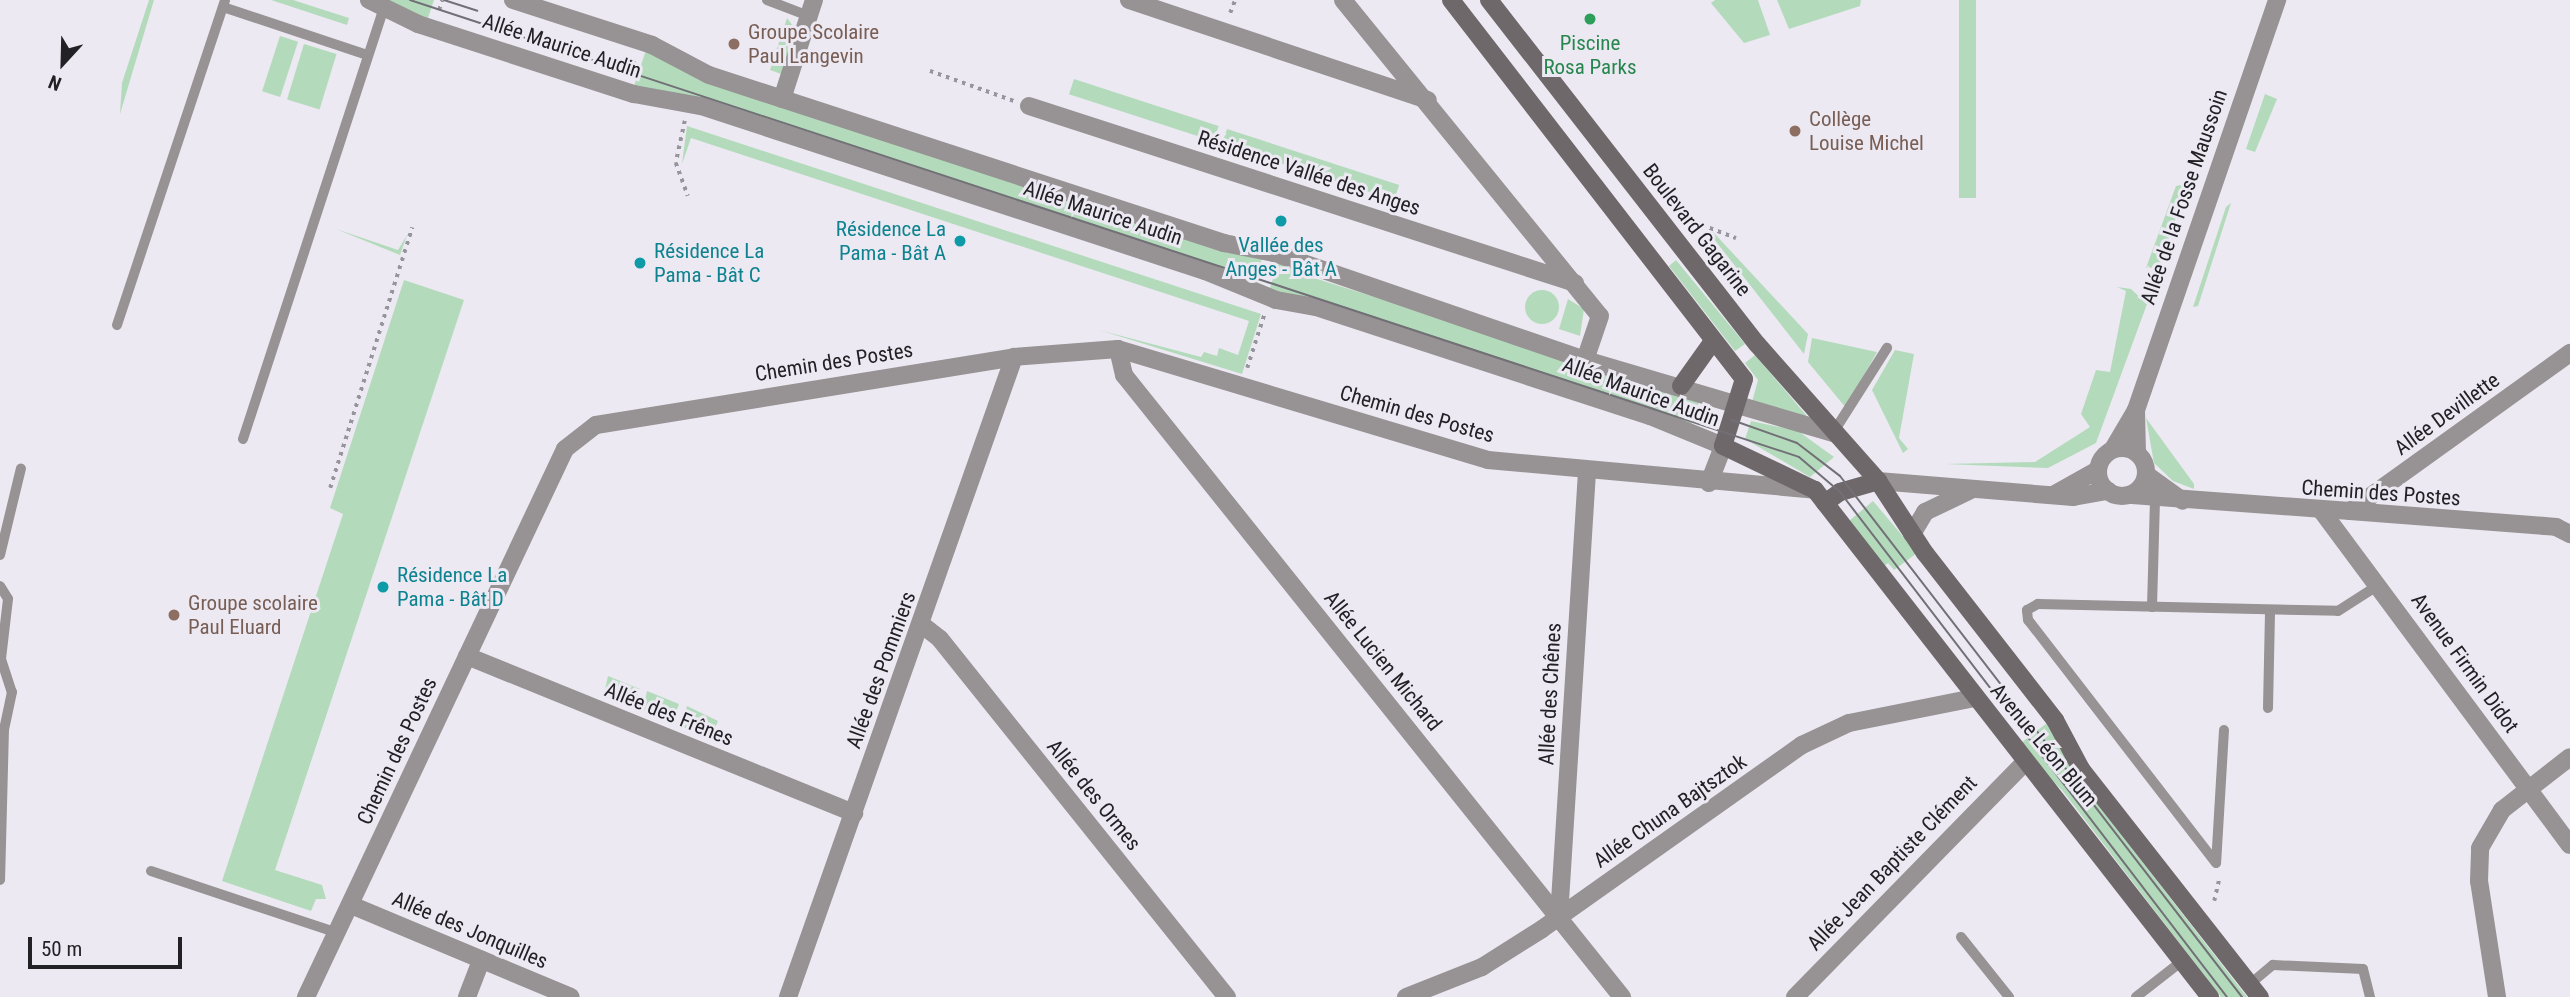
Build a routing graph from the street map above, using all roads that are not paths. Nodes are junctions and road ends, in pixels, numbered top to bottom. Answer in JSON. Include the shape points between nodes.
{"nodes":[{"id":1,"x":513,"y":0,"type":"edge"},
{"id":2,"x":766,"y":0,"type":"edge"},
{"id":3,"x":1129,"y":0,"type":"edge"},
{"id":4,"x":1343,"y":0,"type":"edge"},
{"id":5,"x":1451,"y":0,"type":"edge"},
{"id":6,"x":1489,"y":0,"type":"edge"},
{"id":7,"x":2277,"y":0,"type":"edge"},
{"id":8,"x":224,"y":4,"type":"edge"},
{"id":9,"x":377,"y":4,"type":"edge"},
{"id":10,"x":811,"y":8,"type":"edge"},
{"id":11,"x":368,"y":55,"type":"junction"},
{"id":12,"x":782,"y":99,"type":"junction"},
{"id":13,"x":1429,"y":100,"type":"junction"},
{"id":14,"x":1029,"y":106,"type":"road end"},
{"id":15,"x":1575,"y":283,"type":"junction"},
{"id":16,"x":117,"y":325,"type":"dead end"},
{"id":17,"x":1713,"y":341,"type":"junction"},
{"id":18,"x":1887,"y":348,"type":"dead end"},
{"id":19,"x":1118,"y":349,"type":"junction"},
{"id":20,"x":2570,"y":353,"type":"edge"},
{"id":21,"x":1014,"y":357,"type":"junction"},
{"id":22,"x":1585,"y":360,"type":"junction"},
{"id":23,"x":1681,"y":386,"type":"junction"},
{"id":24,"x":1736,"y":404,"type":"junction"},
{"id":25,"x":2136,"y":410,"type":"junction"},
{"id":26,"x":1833,"y":433,"type":"junction"},
{"id":27,"x":243,"y":439,"type":"dead end"},
{"id":28,"x":1723,"y":446,"type":"junction"},
{"id":29,"x":2113,"y":449,"type":"junction"},
{"id":30,"x":2137,"y":453,"type":"junction"},
{"id":31,"x":21,"y":468,"type":"dead end"},
{"id":32,"x":2098,"y":470,"type":"junction"},
{"id":33,"x":1587,"y":473,"type":"junction"},
{"id":34,"x":2147,"y":475,"type":"junction"},
{"id":35,"x":1878,"y":481,"type":"junction"},
{"id":36,"x":1709,"y":483,"type":"junction"},
{"id":37,"x":1971,"y":490,"type":"junction"},
{"id":38,"x":2108,"y":491,"type":"junction"},
{"id":39,"x":2053,"y":495,"type":"junction"},
{"id":40,"x":2132,"y":495,"type":"junction"},
{"id":41,"x":1820,"y":497,"type":"junction"},
{"id":42,"x":2155,"y":499,"type":"junction"},
{"id":43,"x":2186,"y":503,"type":"junction"},
{"id":44,"x":2321,"y":510,"type":"junction"},
{"id":45,"x":2350,"y":511,"type":"junction"},
{"id":46,"x":1912,"y":534,"type":"junction"},
{"id":47,"x":2570,"y":534,"type":"edge"},
{"id":48,"x":0,"y":555,"type":"edge"},
{"id":49,"x":2380,"y":584,"type":"junction"},
{"id":50,"x":0,"y":586,"type":"edge"},
{"id":51,"x":2152,"y":607,"type":"junction"},
{"id":52,"x":2270,"y":610,"type":"junction"},
{"id":53,"x":921,"y":624,"type":"junction"},
{"id":54,"x":467,"y":656,"type":"junction"},
{"id":55,"x":1,"y":659,"type":"edge"},
{"id":56,"x":1974,"y":698,"type":"junction"},
{"id":57,"x":2268,"y":708,"type":"dead end"},
{"id":58,"x":2224,"y":730,"type":"dead end"},
{"id":59,"x":2570,"y":757,"type":"edge"},
{"id":60,"x":2024,"y":763,"type":"junction"},
{"id":61,"x":2529,"y":788,"type":"junction"},
{"id":62,"x":854,"y":813,"type":"junction"},
{"id":63,"x":2570,"y":845,"type":"edge"},
{"id":64,"x":151,"y":871,"type":"dead end"},
{"id":65,"x":0,"y":880,"type":"edge"},
{"id":66,"x":351,"y":905,"type":"junction"},
{"id":67,"x":1559,"y":917,"type":"junction"},
{"id":68,"x":337,"y":933,"type":"junction"},
{"id":69,"x":1961,"y":937,"type":"dead end"},
{"id":70,"x":481,"y":960,"type":"junction"},
{"id":71,"x":2182,"y":961,"type":"junction"},
{"id":72,"x":2255,"y":990,"type":"edge"},
{"id":73,"x":306,"y":997,"type":"edge"},
{"id":74,"x":467,"y":997,"type":"edge"},
{"id":75,"x":571,"y":997,"type":"edge"},
{"id":76,"x":788,"y":997,"type":"edge"},
{"id":77,"x":1227,"y":997,"type":"edge"},
{"id":78,"x":1406,"y":997,"type":"edge"},
{"id":79,"x":1622,"y":997,"type":"edge"},
{"id":80,"x":1795,"y":997,"type":"edge"},
{"id":81,"x":2009,"y":997,"type":"edge"},
{"id":82,"x":2136,"y":997,"type":"edge"},
{"id":83,"x":2210,"y":997,"type":"edge"},
{"id":84,"x":2370,"y":997,"type":"edge"},
{"id":85,"x":2497,"y":997,"type":"edge"}],
"edges":[{"from":1,"to":12,"type":"street","name":"Allée Maurice Audin","via":[[640,41],[709,75]]},
{"from":2,"to":10,"type":"lane"},
{"from":3,"to":13,"type":"street"},
{"from":4,"to":13,"type":"street"},
{"from":5,"to":17,"type":"main road"},
{"from":6,"to":26,"type":"main road","name":"Boulevard Gagarine"},
{"from":7,"to":25,"type":"street","name":"Allée de la Fosse Maussoin"},
{"from":8,"to":11,"type":"lane"},
{"from":8,"to":16,"type":"lane"},
{"from":9,"to":11,"type":"lane"},
{"from":9,"to":28,"type":"street","name":"Allée Maurice Audin","via":[[623,91],[692,104],[1205,271],[1259,295],[1329,311],[1650,416]]},
{"from":10,"to":12,"type":"street"},
{"from":11,"to":27,"type":"lane"},
{"from":12,"to":22,"type":"street","name":"Allée Maurice Audin","via":[[1224,243],[1265,250]]},
{"from":13,"to":15,"type":"street"},
{"from":14,"to":15,"type":"street","name":"Résidence Vallée des Anges"},
{"from":15,"to":22,"type":"street","via":[[1600,316]]},
{"from":17,"to":23,"type":"main road"},
{"from":17,"to":24,"type":"main road","via":[[1744,379]]},
{"from":18,"to":26,"type":"lane"},
{"from":19,"to":21,"type":"street","name":"Chemin des Postes"},
{"from":19,"to":33,"type":"street","name":"Chemin des Postes","via":[[1488,460]]},
{"from":19,"to":67,"type":"street","name":"Allée Lucien Michard","via":[[1124,375]]},
{"from":20,"to":45,"type":"street","name":"Allée Devillette"},
{"from":21,"to":53,"type":"street","name":"Allée des Pommiers"},
{"from":21,"to":54,"type":"street","name":"Chemin des Postes","via":[[585,429],[565,449]]},
{"from":22,"to":23,"type":"street","name":"Allée Maurice Audin"},
{"from":23,"to":24,"type":"street","name":"Allée Maurice Audin"},
{"from":24,"to":26,"type":"street","name":"Allée Maurice Audin"},
{"from":24,"to":28,"type":"main road"},
{"from":25,"to":29,"type":"street","name":"Allée de la Fosse Maussoin"},
{"from":25,"to":30,"type":"street","name":"Allée de la Fosse Maussoin"},
{"from":26,"to":35,"type":"main road","name":"Boulevard Gagarine"},
{"from":28,"to":36,"type":"street"},
{"from":28,"to":41,"type":"main road","name":"Allée Maurice Audin"},
{"from":29,"to":30,"type":"street"},
{"from":29,"to":32,"type":"street"},
{"from":30,"to":34,"type":"street"},
{"from":31,"to":48,"type":"lane"},
{"from":32,"to":38,"type":"street"},
{"from":32,"to":39,"type":"street"},
{"from":33,"to":36,"type":"street","name":"Chemin des Postes"},
{"from":33,"to":67,"type":"street","name":"Allée des Chênes"},
{"from":34,"to":40,"type":"street"},
{"from":34,"to":43,"type":"street"},
{"from":35,"to":37,"type":"street"},
{"from":35,"to":41,"type":"main road"},
{"from":35,"to":46,"type":"main road","name":"Avenue Léon Blum"},
{"from":36,"to":41,"type":"street","name":"Chemin des Postes"},
{"from":37,"to":39,"type":"street"},
{"from":37,"to":46,"type":"street","via":[[1924,512]]},
{"from":38,"to":39,"type":"street"},
{"from":38,"to":40,"type":"street"},
{"from":40,"to":42,"type":"street","name":"Chemin des Postes"},
{"from":41,"to":56,"type":"main road","name":"Avenue Léon Blum"},
{"from":42,"to":43,"type":"street","name":"Chemin des Postes"},
{"from":42,"to":51,"type":"lane"},
{"from":43,"to":44,"type":"street","name":"Chemin des Postes"},
{"from":44,"to":45,"type":"street","name":"Chemin des Postes"},
{"from":44,"to":49,"type":"street","name":"Avenue Firmin Didot"},
{"from":45,"to":47,"type":"street","name":"Chemin des Postes","via":[[2556,527]]},
{"from":46,"to":72,"type":"main road","name":"Avenue Léon Blum","via":[[2055,720],[2081,769]]},
{"from":49,"to":52,"type":"lane","via":[[2338,611]]},
{"from":49,"to":61,"type":"street","name":"Avenue Firmin Didot"},
{"from":50,"to":55,"type":"lane","via":[[8,599]]},
{"from":51,"to":52,"type":"lane"},
{"from":51,"to":58,"type":"lane","via":[[2038,604],[2027,610],[2028,620],[2216,863]]},
{"from":52,"to":57,"type":"lane"},
{"from":53,"to":62,"type":"street","name":"Allée des Pommiers"},
{"from":53,"to":77,"type":"street","name":"Allée des Ormes","via":[[940,639]]},
{"from":54,"to":62,"type":"street","name":"Allée des Frênes"},
{"from":54,"to":66,"type":"street","name":"Chemin des Postes"},
{"from":55,"to":65,"type":"lane","via":[[12,692],[4,729]]},
{"from":56,"to":60,"type":"main road","name":"Avenue Léon Blum"},
{"from":56,"to":67,"type":"street","name":"Allée Chuna Bajtsztok","via":[[1849,723],[1802,745]]},
{"from":59,"to":61,"type":"street"},
{"from":60,"to":71,"type":"main road","name":"Avenue Léon Blum","via":[[2073,814]]},
{"from":60,"to":80,"type":"street","name":"Allée Jean Baptiste Clément"},
{"from":61,"to":63,"type":"street","name":"Avenue Firmin Didot"},
{"from":61,"to":85,"type":"street","via":[[2495,819],[2480,848],[2479,881]]},
{"from":62,"to":76,"type":"street","name":"Allée des Pommiers"},
{"from":64,"to":68,"type":"lane"},
{"from":66,"to":68,"type":"street","name":"Chemin des Postes"},
{"from":66,"to":70,"type":"street","name":"Allée des Jonquilles"},
{"from":67,"to":78,"type":"street","name":"Allée Chuna Bajtsztok","via":[[1482,967]]},
{"from":67,"to":79,"type":"street","name":"Allée Lucien Michard"},
{"from":68,"to":73,"type":"street","name":"Chemin des Postes"},
{"from":69,"to":81,"type":"lane"},
{"from":70,"to":74,"type":"street"},
{"from":70,"to":75,"type":"street","name":"Allée des Jonquilles"},
{"from":71,"to":82,"type":"lane"},
{"from":71,"to":83,"type":"main road","name":"Avenue Léon Blum"},
{"from":72,"to":84,"type":"lane","via":[[2273,965],[2363,969]]}]}
